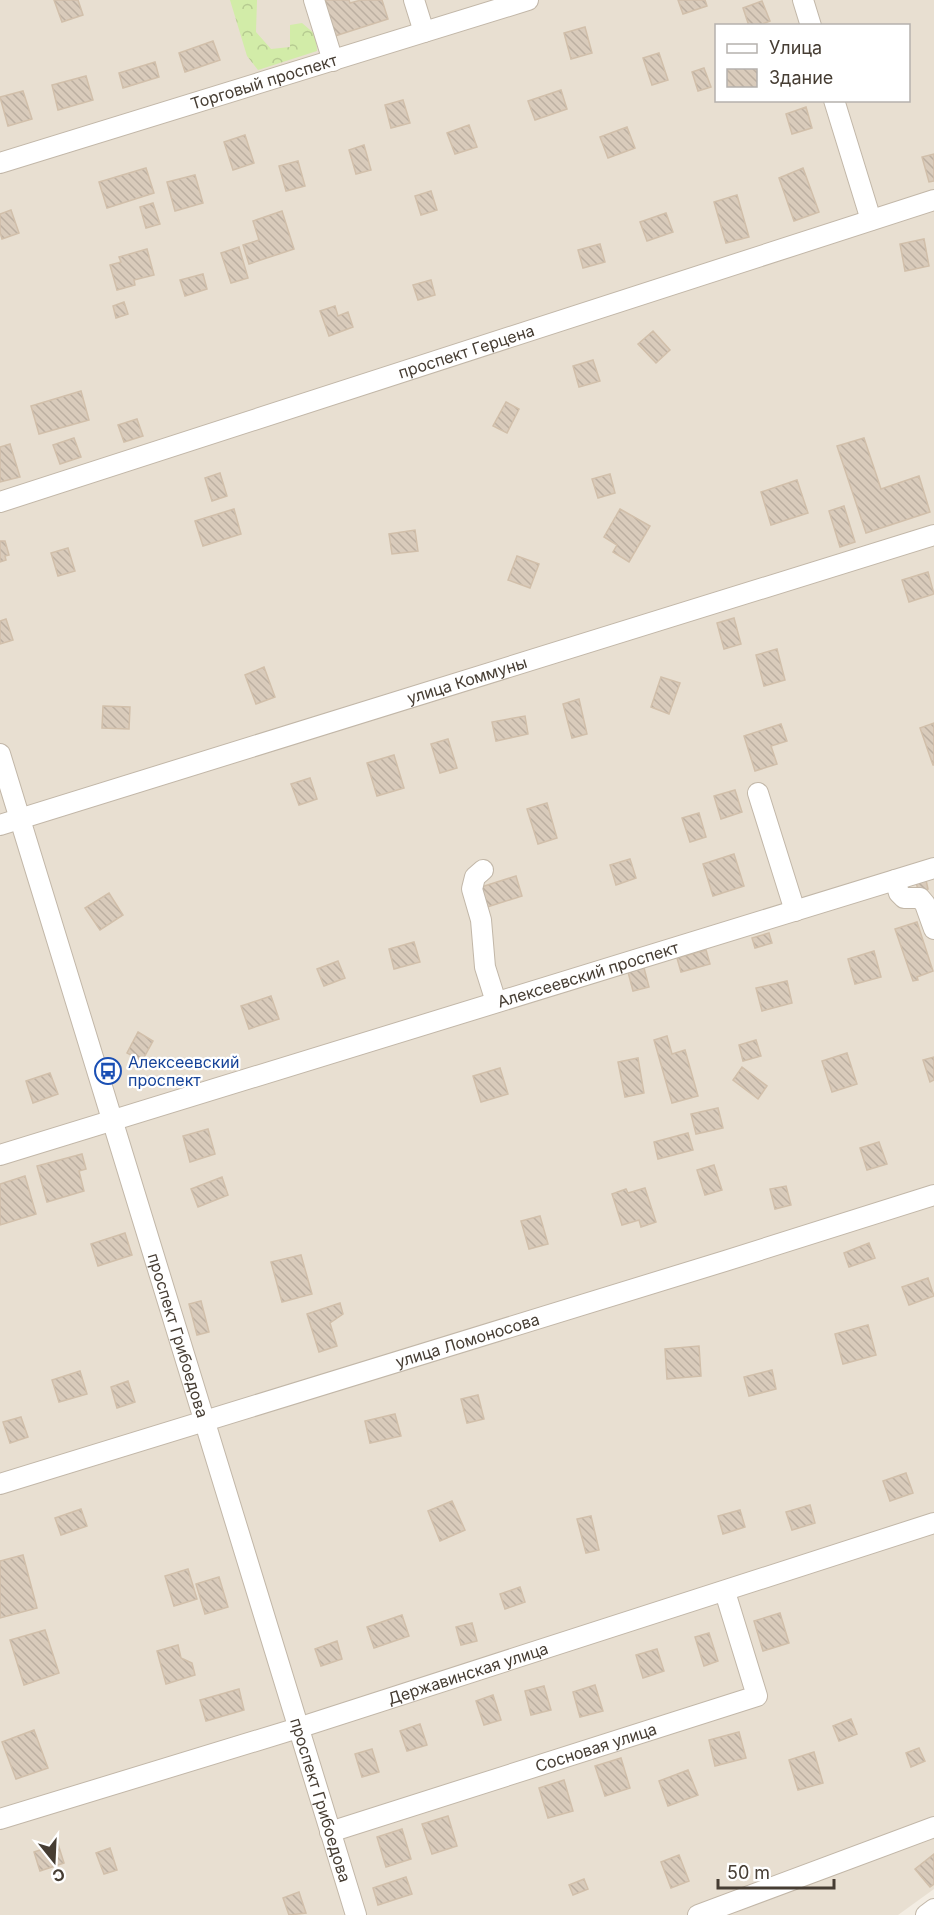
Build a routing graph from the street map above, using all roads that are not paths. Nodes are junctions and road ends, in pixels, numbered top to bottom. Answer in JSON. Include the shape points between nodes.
{"nodes":[{"id":1,"x":314,"y":0,"type":"edge"},
{"id":2,"x":528,"y":0,"type":"edge"},
{"id":3,"x":803,"y":0,"type":"edge"},
{"id":4,"x":420,"y":2,"type":"edge"},
{"id":5,"x":810,"y":24,"type":"edge"},
{"id":6,"x":424,"y":32,"type":"junction"},
{"id":7,"x":333,"y":61,"type":"junction"},
{"id":8,"x":835,"y":102,"type":"edge"},
{"id":9,"x":0,"y":164,"type":"edge"},
{"id":10,"x":934,"y":200,"type":"edge"},
{"id":11,"x":871,"y":220,"type":"junction"},
{"id":12,"x":0,"y":502,"type":"edge"},
{"id":13,"x":934,"y":536,"type":"edge"},
{"id":14,"x":0,"y":754,"type":"edge"},
{"id":15,"x":758,"y":793,"type":"dead end"},
{"id":16,"x":21,"y":819,"type":"junction"},
{"id":17,"x":0,"y":825,"type":"edge"},
{"id":18,"x":934,"y":868,"type":"edge"},
{"id":19,"x":483,"y":870,"type":"dead end"},
{"id":20,"x":895,"y":880,"type":"junction"},
{"id":21,"x":795,"y":911,"type":"junction"},
{"id":22,"x":934,"y":930,"type":"edge"},
{"id":23,"x":496,"y":1002,"type":"junction"},
{"id":24,"x":111,"y":1120,"type":"junction"},
{"id":25,"x":0,"y":1155,"type":"edge"},
{"id":26,"x":934,"y":1195,"type":"edge"},
{"id":27,"x":204,"y":1422,"type":"junction"},
{"id":28,"x":0,"y":1484,"type":"edge"},
{"id":29,"x":934,"y":1523,"type":"edge"},
{"id":30,"x":725,"y":1592,"type":"junction"},
{"id":31,"x":298,"y":1728,"type":"junction"},
{"id":32,"x":0,"y":1819,"type":"edge"},
{"id":33,"x":934,"y":1827,"type":"edge"},
{"id":34,"x":330,"y":1832,"type":"junction"},
{"id":35,"x":934,"y":1909,"type":"edge"},
{"id":36,"x":356,"y":1915,"type":"edge"},
{"id":37,"x":698,"y":1915,"type":"edge"},
{"id":38,"x":926,"y":1915,"type":"edge"}],
"edges":[{"from":1,"to":7,"type":"street"},
{"from":2,"to":6,"type":"street","name":"Торговый проспект"},
{"from":3,"to":5,"type":"street"},
{"from":4,"to":6,"type":"street"},
{"from":6,"to":7,"type":"street","name":"Торговый проспект"},
{"from":7,"to":9,"type":"street","name":"Торговый проспект"},
{"from":8,"to":11,"type":"street"},
{"from":10,"to":11,"type":"street","name":"проспект Герцена"},
{"from":11,"to":12,"type":"street","name":"проспект Герцена"},
{"from":13,"to":16,"type":"street","name":"улица Коммуны"},
{"from":14,"to":16,"type":"street","name":"проспект Грибоедова"},
{"from":15,"to":21,"type":"street"},
{"from":16,"to":17,"type":"street","name":"улица Коммуны"},
{"from":16,"to":24,"type":"street","name":"проспект Грибоедова"},
{"from":18,"to":20,"type":"street","name":"Алексеевский проспект"},
{"from":19,"to":23,"type":"street","via":[[474,878],[472,889],[482,920],[486,967]]},
{"from":20,"to":21,"type":"street","name":"Алексеевский проспект"},
{"from":20,"to":22,"type":"street","via":[[898,893],[904,898],[920,898],[926,904]]},
{"from":21,"to":23,"type":"street","name":"Алексеевский проспект"},
{"from":23,"to":24,"type":"street","name":"Алексеевский проспект"},
{"from":24,"to":25,"type":"street","name":"Алексеевский проспект"},
{"from":24,"to":27,"type":"street","name":"проспект Грибоедова"},
{"from":26,"to":27,"type":"street","name":"улица Ломоносова"},
{"from":27,"to":28,"type":"street","name":"улица Ломоносова"},
{"from":27,"to":31,"type":"street","name":"проспект Грибоедова"},
{"from":29,"to":30,"type":"street","name":"Державинская улица"},
{"from":30,"to":31,"type":"street","name":"Державинская улица"},
{"from":30,"to":34,"type":"street","name":"Сосновая улица","via":[[757,1696]]},
{"from":31,"to":32,"type":"street","name":"Державинская улица"},
{"from":31,"to":34,"type":"street","name":"проспект Грибоедова"},
{"from":33,"to":37,"type":"street"},
{"from":34,"to":36,"type":"street","name":"проспект Грибоедова"},
{"from":35,"to":38,"type":"street"}]}
